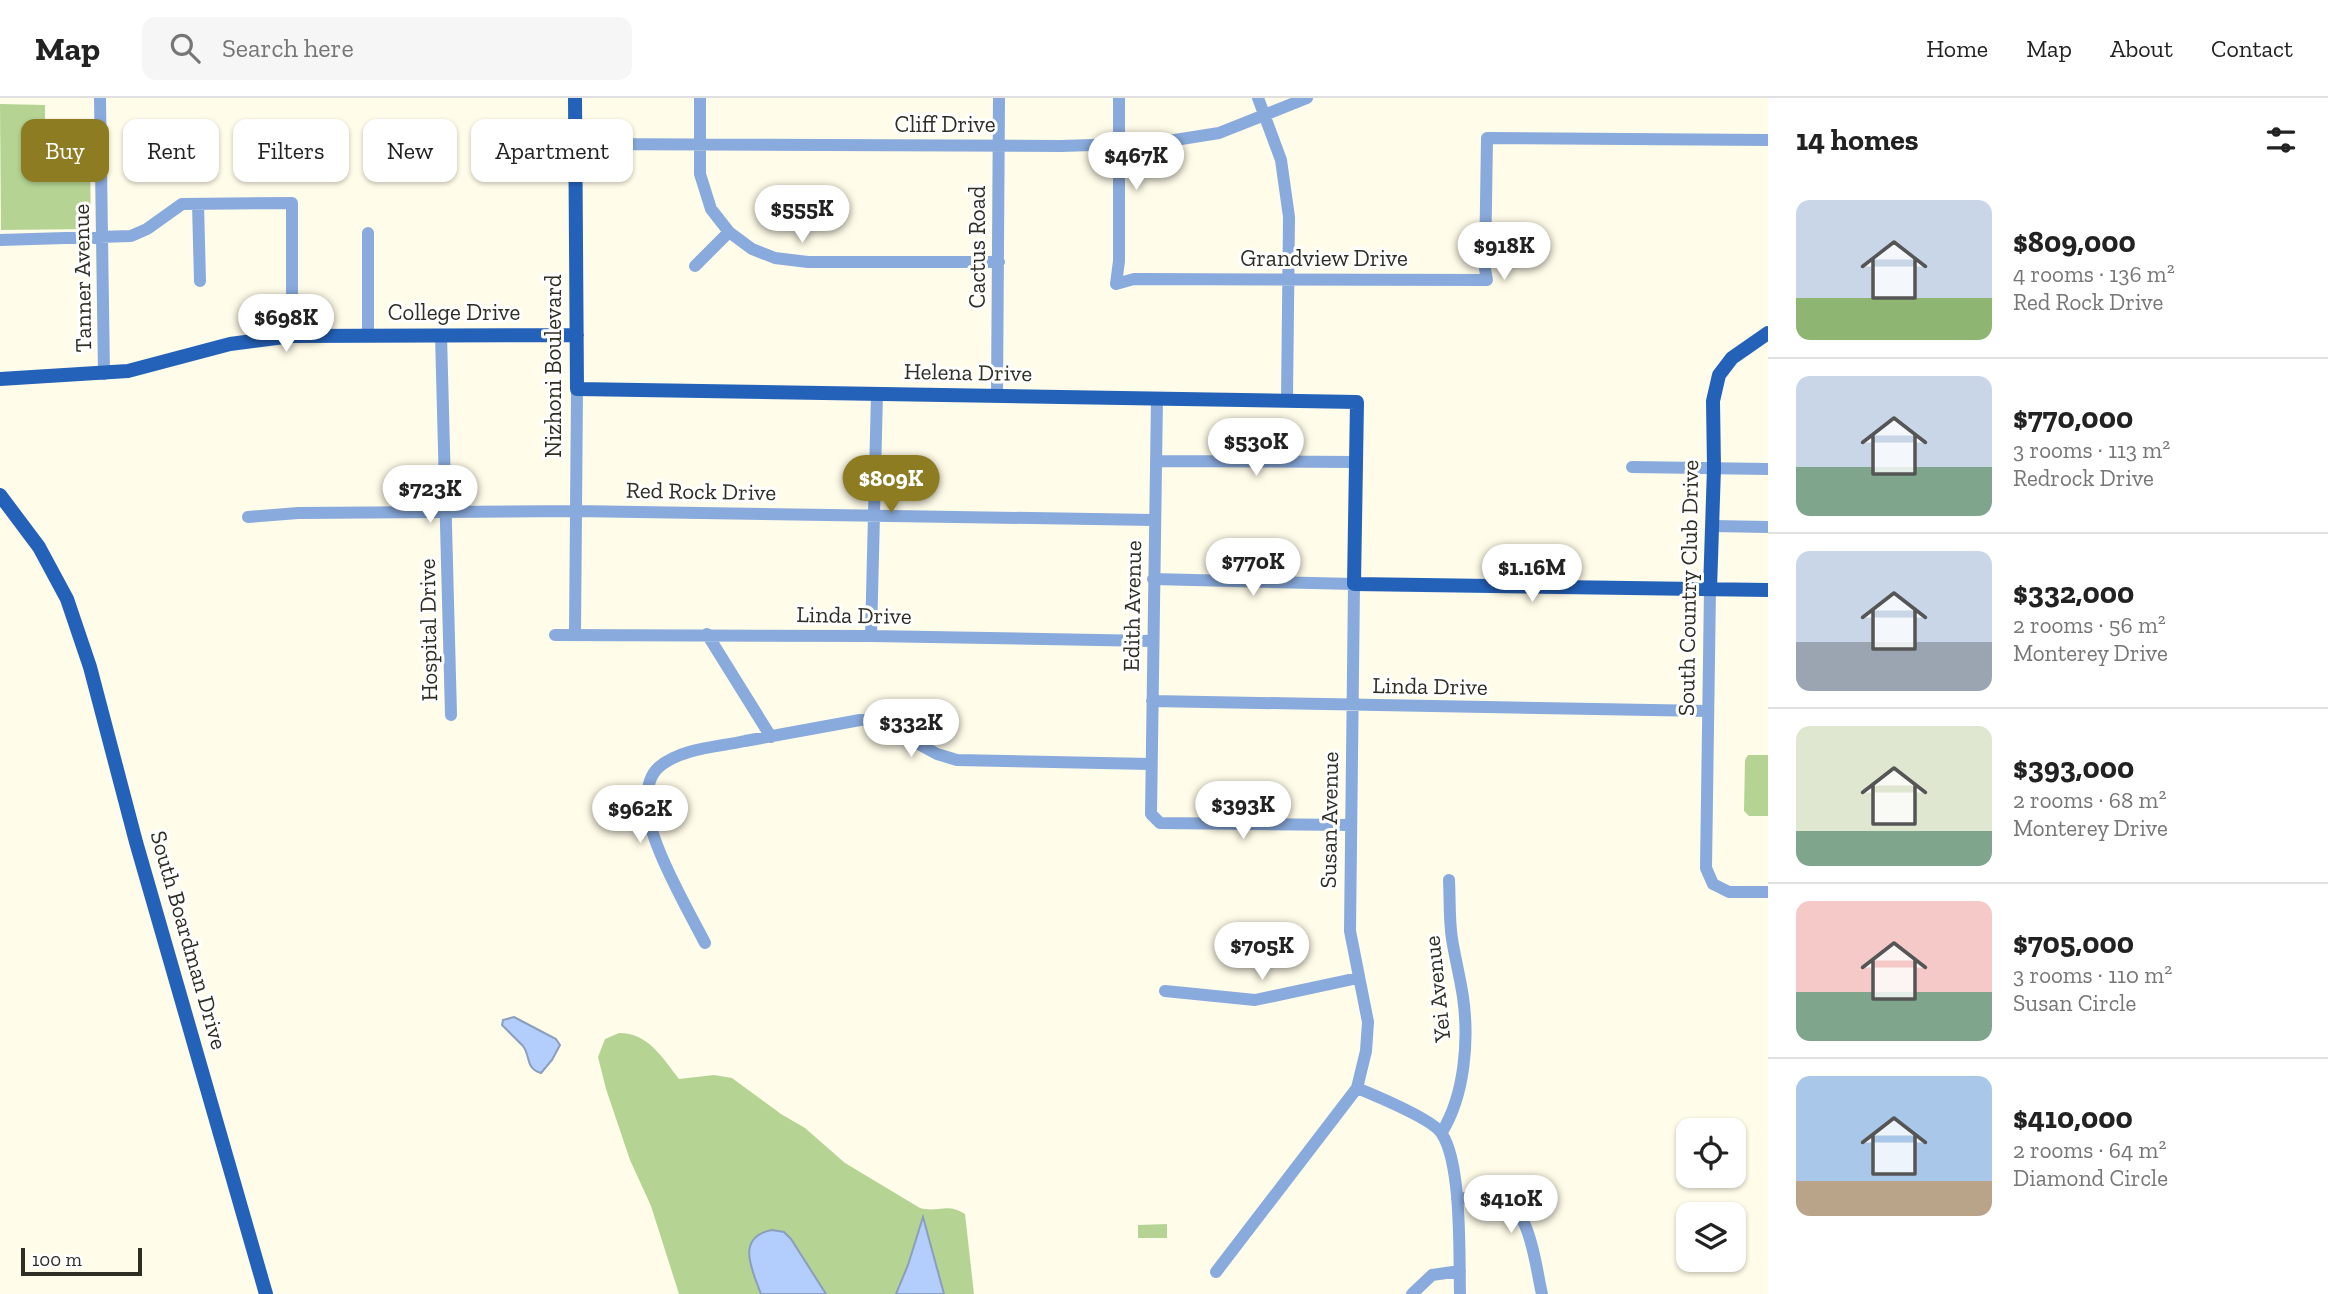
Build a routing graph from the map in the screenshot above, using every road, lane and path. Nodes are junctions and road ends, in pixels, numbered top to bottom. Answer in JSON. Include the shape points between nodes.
{"nodes":[{"id":1,"x":100,"y":98,"type":"edge"},
{"id":2,"x":575,"y":98,"type":"edge"},
{"id":3,"x":700,"y":98,"type":"edge"},
{"id":4,"x":999,"y":98,"type":"edge"},
{"id":5,"x":1119,"y":98,"type":"edge"},
{"id":6,"x":1258,"y":98,"type":"edge"},
{"id":7,"x":1307,"y":98,"type":"edge"},
{"id":8,"x":1264,"y":115,"type":"junction"},
{"id":9,"x":575,"y":119,"type":"edge"},
{"id":10,"x":1768,"y":140,"type":"edge"},
{"id":11,"x":633,"y":144,"type":"edge"},
{"id":12,"x":699,"y":144,"type":"junction"},
{"id":13,"x":999,"y":145,"type":"junction"},
{"id":14,"x":1120,"y":145,"type":"junction"},
{"id":15,"x":575,"y":182,"type":"edge"},
{"id":16,"x":198,"y":204,"type":"junction"},
{"id":17,"x":729,"y":232,"type":"junction"},
{"id":18,"x":368,"y":233,"type":"dead end"},
{"id":19,"x":102,"y":238,"type":"junction"},
{"id":20,"x":0,"y":240,"type":"edge"},
{"id":21,"x":999,"y":262,"type":"junction"},
{"id":22,"x":695,"y":266,"type":"dead end"},
{"id":23,"x":1289,"y":279,"type":"junction"},
{"id":24,"x":200,"y":281,"type":"dead end"},
{"id":25,"x":1768,"y":333,"type":"edge"},
{"id":26,"x":441,"y":335,"type":"junction"},
{"id":27,"x":577,"y":335,"type":"junction"},
{"id":28,"x":292,"y":336,"type":"junction"},
{"id":29,"x":368,"y":336,"type":"junction"},
{"id":30,"x":104,"y":374,"type":"junction"},
{"id":31,"x":5,"y":379,"type":"edge"},
{"id":32,"x":577,"y":389,"type":"junction"},
{"id":33,"x":877,"y":394,"type":"junction"},
{"id":34,"x":997,"y":396,"type":"junction"},
{"id":35,"x":1157,"y":398,"type":"junction"},
{"id":36,"x":1287,"y":400,"type":"junction"},
{"id":37,"x":1357,"y":402,"type":"joint"},
{"id":38,"x":1156,"y":461,"type":"junction"},
{"id":39,"x":1357,"y":462,"type":"junction"},
{"id":40,"x":1632,"y":467,"type":"dead end"},
{"id":41,"x":1714,"y":468,"type":"junction"},
{"id":42,"x":1768,"y":469,"type":"edge"},
{"id":43,"x":0,"y":495,"type":"edge"},
{"id":44,"x":575,"y":511,"type":"junction"},
{"id":45,"x":446,"y":512,"type":"junction"},
{"id":46,"x":874,"y":515,"type":"junction"},
{"id":47,"x":248,"y":517,"type":"dead end"},
{"id":48,"x":1154,"y":520,"type":"junction"},
{"id":49,"x":1713,"y":526,"type":"junction"},
{"id":50,"x":1768,"y":527,"type":"edge"},
{"id":51,"x":1153,"y":579,"type":"junction"},
{"id":52,"x":1354,"y":584,"type":"junction"},
{"id":53,"x":1710,"y":589,"type":"junction"},
{"id":54,"x":1768,"y":590,"type":"edge"},
{"id":55,"x":707,"y":634,"type":"junction"},
{"id":56,"x":555,"y":635,"type":"dead end"},
{"id":57,"x":575,"y":635,"type":"junction"},
{"id":58,"x":871,"y":636,"type":"junction"},
{"id":59,"x":1152,"y":640,"type":"junction"},
{"id":60,"x":1152,"y":701,"type":"junction"},
{"id":61,"x":1353,"y":706,"type":"junction"},
{"id":62,"x":1709,"y":710,"type":"junction"},
{"id":63,"x":451,"y":715,"type":"dead end"},
{"id":64,"x":771,"y":737,"type":"junction"},
{"id":65,"x":1150,"y":764,"type":"junction"},
{"id":66,"x":1351,"y":825,"type":"junction"},
{"id":67,"x":1450,"y":880,"type":"dead end"},
{"id":68,"x":1768,"y":892,"type":"edge"},
{"id":69,"x":705,"y":943,"type":"dead end"},
{"id":70,"x":1358,"y":978,"type":"junction"},
{"id":71,"x":1165,"y":991,"type":"dead end"},
{"id":72,"x":1357,"y":1088,"type":"junction"},
{"id":73,"x":1442,"y":1132,"type":"junction"},
{"id":74,"x":1457,"y":1199,"type":"junction"},
{"id":75,"x":1460,"y":1271,"type":"junction"},
{"id":76,"x":1216,"y":1272,"type":"dead end"},
{"id":77,"x":266,"y":1294,"type":"edge"},
{"id":78,"x":1412,"y":1294,"type":"edge"},
{"id":79,"x":1460,"y":1294,"type":"edge"},
{"id":80,"x":1542,"y":1294,"type":"edge"}],
"edges":[{"from":1,"to":19,"type":"street","name":"Tanner Avenue"},
{"from":2,"to":9,"type":"main road","name":"Nizhoni Boulevard"},
{"from":3,"to":12,"type":"street"},
{"from":4,"to":13,"type":"street","name":"Cactus Road"},
{"from":5,"to":14,"type":"street"},
{"from":6,"to":8,"type":"street"},
{"from":7,"to":8,"type":"street","name":"Cliff Drive"},
{"from":8,"to":14,"type":"street","name":"Cliff Drive","via":[[1198,138]]},
{"from":8,"to":23,"type":"street","via":[[1281,160],[1289,217]]},
{"from":10,"to":23,"type":"street","name":"Grandview Drive","via":[[1486,138],[1487,280]]},
{"from":11,"to":12,"type":"street","name":"Cliff Drive"},
{"from":12,"to":13,"type":"street","name":"Cliff Drive"},
{"from":12,"to":17,"type":"street","via":[[705,192],[711,209]]},
{"from":13,"to":14,"type":"street","name":"Cliff Drive"},
{"from":13,"to":21,"type":"street","name":"Cactus Road"},
{"from":14,"to":23,"type":"street","name":"Grandview Drive","via":[[1115,284],[1134,279]]},
{"from":15,"to":27,"type":"main road","name":"Nizhoni Boulevard"},
{"from":16,"to":19,"type":"street","via":[[182,204],[131,236]]},
{"from":16,"to":24,"type":"street"},
{"from":16,"to":28,"type":"street","via":[[292,204]]},
{"from":17,"to":21,"type":"street","via":[[775,258],[808,262]]},
{"from":17,"to":22,"type":"street"},
{"from":18,"to":29,"type":"street"},
{"from":19,"to":20,"type":"street"},
{"from":19,"to":30,"type":"street","name":"Tanner Avenue"},
{"from":21,"to":34,"type":"street","name":"Cactus Road"},
{"from":23,"to":36,"type":"street"},
{"from":25,"to":41,"type":"main road","name":"South Country Club Drive","via":[[1732,358],[1719,375],[1713,401]]},
{"from":26,"to":27,"type":"main road","name":"College Drive"},
{"from":26,"to":29,"type":"main road","name":"College Drive"},
{"from":26,"to":45,"type":"street","name":"Hospital Drive"},
{"from":27,"to":32,"type":"main road","name":"Nizhoni Boulevard"},
{"from":28,"to":29,"type":"main road","name":"College Drive"},
{"from":28,"to":30,"type":"main road","name":"College Drive","via":[[230,344]]},
{"from":30,"to":31,"type":"main road","name":"College Drive"},
{"from":32,"to":33,"type":"main road","name":"Helena Drive"},
{"from":32,"to":44,"type":"street","name":"Nizhoni Boulevard"},
{"from":33,"to":34,"type":"main road","name":"Helena Drive"},
{"from":33,"to":46,"type":"street"},
{"from":34,"to":35,"type":"main road","name":"Helena Drive"},
{"from":35,"to":36,"type":"main road","name":"Helena Drive"},
{"from":35,"to":38,"type":"street","name":"Edith Avenue"},
{"from":36,"to":37,"type":"main road","name":"Helena Drive"},
{"from":37,"to":39,"type":"main road","name":"Susan Avenue"},
{"from":38,"to":39,"type":"street"},
{"from":38,"to":48,"type":"street","name":"Edith Avenue"},
{"from":39,"to":52,"type":"main road","name":"Susan Avenue"},
{"from":40,"to":41,"type":"street"},
{"from":41,"to":42,"type":"street"},
{"from":41,"to":49,"type":"main road","name":"South Country Club Drive"},
{"from":43,"to":77,"type":"main road","name":"South Boardman Drive","via":[[38,547],[67,599],[90,667]]},
{"from":44,"to":45,"type":"street","name":"Red Rock Drive"},
{"from":44,"to":46,"type":"street","name":"Red Rock Drive"},
{"from":44,"to":57,"type":"street","name":"Nizhoni Boulevard"},
{"from":45,"to":47,"type":"street","name":"Red Rock Drive"},
{"from":45,"to":63,"type":"street","name":"Hospital Drive"},
{"from":46,"to":48,"type":"street","name":"Red Rock Drive"},
{"from":46,"to":58,"type":"street"},
{"from":48,"to":51,"type":"street","name":"Edith Avenue"},
{"from":49,"to":50,"type":"street"},
{"from":49,"to":53,"type":"main road","name":"South Country Club Drive"},
{"from":51,"to":52,"type":"street"},
{"from":51,"to":59,"type":"street","name":"Edith Avenue"},
{"from":52,"to":53,"type":"main road"},
{"from":52,"to":61,"type":"street","name":"Susan Avenue"},
{"from":53,"to":54,"type":"main road"},
{"from":53,"to":62,"type":"street","name":"South Country Club Drive"},
{"from":55,"to":57,"type":"street","name":"Linda Drive"},
{"from":55,"to":58,"type":"street","name":"Linda Drive"},
{"from":55,"to":64,"type":"street"},
{"from":56,"to":57,"type":"street","name":"Linda Drive"},
{"from":58,"to":59,"type":"street","name":"Linda Drive"},
{"from":59,"to":60,"type":"street","name":"Edith Avenue"},
{"from":60,"to":61,"type":"street","name":"Linda Drive"},
{"from":60,"to":65,"type":"street","name":"Edith Avenue"},
{"from":61,"to":62,"type":"street","name":"Linda Drive"},
{"from":61,"to":66,"type":"street","name":"Susan Avenue"},
{"from":62,"to":68,"type":"street","name":"South Country Club Drive","via":[[1706,867],[1713,884],[1729,892]]},
{"from":64,"to":65,"type":"street","via":[[874,720],[957,760]]},
{"from":64,"to":69,"type":"street","via":[[674,757],[650,779],[646,803],[650,824],[669,874]]},
{"from":65,"to":66,"type":"street","name":"Edith Avenue","via":[[1151,814],[1160,823]]},
{"from":66,"to":70,"type":"street","name":"Susan Avenue","via":[[1350,931]]},
{"from":67,"to":73,"type":"street","name":"Yei Avenue","via":[[1451,936],[1466,1032],[1462,1073]]},
{"from":70,"to":71,"type":"street","via":[[1255,1000]]},
{"from":70,"to":72,"type":"street","name":"Susan Avenue","via":[[1368,1022]]},
{"from":72,"to":73,"type":"street"},
{"from":72,"to":76,"type":"street","name":"Susan Avenue"},
{"from":73,"to":74,"type":"street","via":[[1452,1160]]},
{"from":74,"to":75,"type":"street"},
{"from":74,"to":80,"type":"street","via":[[1495,1197],[1513,1203],[1524,1221]]},
{"from":75,"to":78,"type":"street","via":[[1432,1275]]},
{"from":75,"to":79,"type":"street"}]}
